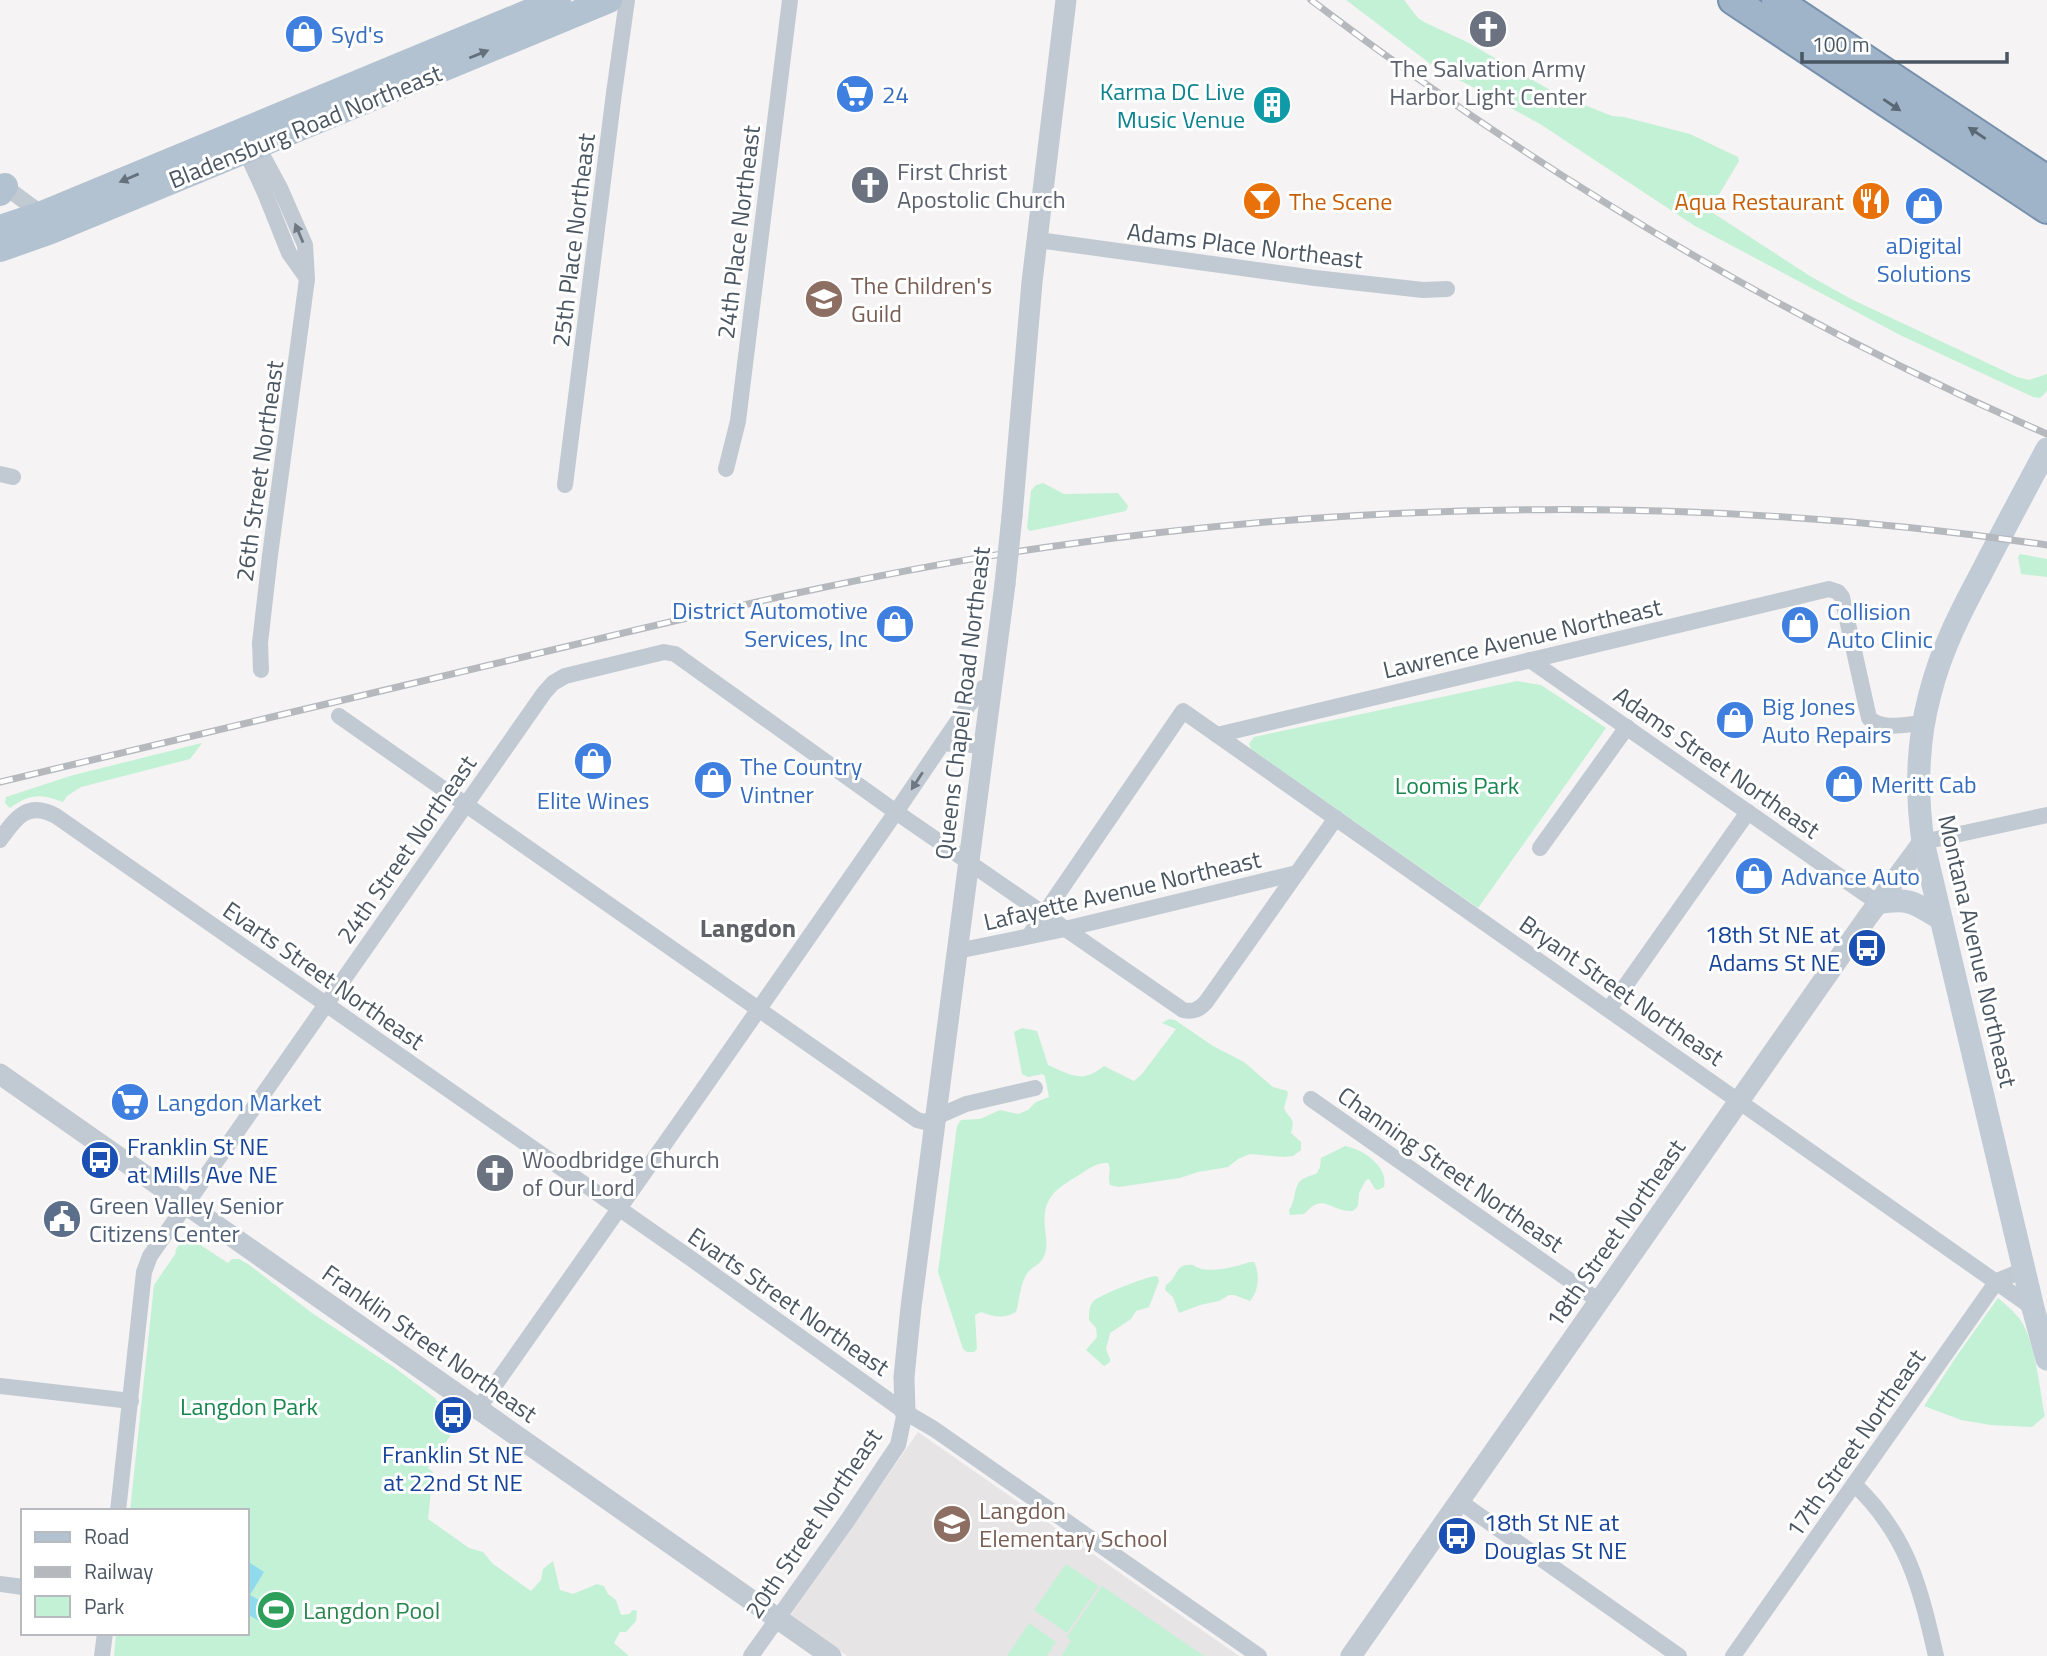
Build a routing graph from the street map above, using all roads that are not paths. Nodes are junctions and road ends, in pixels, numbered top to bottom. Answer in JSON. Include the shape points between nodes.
{"nodes":[{"id":1,"x":558,"y":0,"type":"edge"},
{"id":2,"x":609,"y":0,"type":"edge"},
{"id":3,"x":627,"y":0,"type":"edge"},
{"id":4,"x":790,"y":0,"type":"edge"},
{"id":5,"x":1066,"y":0,"type":"edge"},
{"id":6,"x":1733,"y":0,"type":"edge"},
{"id":7,"x":1776,"y":0,"type":"edge"},
{"id":8,"x":423,"y":66,"type":"junction"},
{"id":9,"x":1862,"y":71,"type":"junction"},
{"id":10,"x":247,"y":139,"type":"junction"},
{"id":11,"x":2043,"y":175,"type":"edge"},
{"id":12,"x":2,"y":187,"type":"edge"},
{"id":13,"x":2047,"y":209,"type":"edge"},
{"id":14,"x":46,"y":223,"type":"junction"},
{"id":15,"x":0,"y":228,"type":"edge"},
{"id":16,"x":1038,"y":240,"type":"junction"},
{"id":17,"x":0,"y":249,"type":"edge"},
{"id":18,"x":1447,"y":289,"type":"dead end"},
{"id":19,"x":2047,"y":449,"type":"edge"},
{"id":20,"x":726,"y":469,"type":"dead end"},
{"id":21,"x":565,"y":485,"type":"dead end"},
{"id":22,"x":1530,"y":660,"type":"junction"},
{"id":23,"x":261,"y":670,"type":"dead end"},
{"id":24,"x":983,"y":688,"type":"dead end"},
{"id":25,"x":339,"y":716,"type":"dead end"},
{"id":26,"x":1923,"y":723,"type":"junction"},
{"id":27,"x":1627,"y":727,"type":"junction"},
{"id":28,"x":1217,"y":735,"type":"junction"},
{"id":29,"x":942,"y":744,"type":"junction"},
{"id":30,"x":982,"y":747,"type":"junction"},
{"id":31,"x":465,"y":805,"type":"junction"},
{"id":32,"x":896,"y":812,"type":"junction"},
{"id":33,"x":1748,"y":812,"type":"junction"},
{"id":34,"x":2047,"y":814,"type":"edge"},
{"id":35,"x":1336,"y":818,"type":"junction"},
{"id":36,"x":0,"y":840,"type":"edge"},
{"id":37,"x":1923,"y":842,"type":"junction"},
{"id":38,"x":1540,"y":848,"type":"dead end"},
{"id":39,"x":968,"y":861,"type":"junction"},
{"id":40,"x":1297,"y":873,"type":"junction"},
{"id":41,"x":1878,"y":903,"type":"junction"},
{"id":42,"x":1044,"y":914,"type":"junction"},
{"id":43,"x":1941,"y":919,"type":"junction"},
{"id":44,"x":1065,"y":929,"type":"junction"},
{"id":45,"x":1029,"y":936,"type":"junction"},
{"id":46,"x":957,"y":951,"type":"junction"},
{"id":47,"x":326,"y":1004,"type":"junction"},
{"id":48,"x":758,"y":1009,"type":"junction"},
{"id":49,"x":1609,"y":1009,"type":"junction"},
{"id":50,"x":0,"y":1074,"type":"edge"},
{"id":51,"x":1035,"y":1088,"type":"dead end"},
{"id":52,"x":1311,"y":1099,"type":"dead end"},
{"id":53,"x":1739,"y":1101,"type":"junction"},
{"id":54,"x":935,"y":1118,"type":"junction"},
{"id":55,"x":186,"y":1204,"type":"junction"},
{"id":56,"x":619,"y":1209,"type":"junction"},
{"id":57,"x":2024,"y":1270,"type":"junction"},
{"id":58,"x":1997,"y":1281,"type":"junction"},
{"id":59,"x":1599,"y":1301,"type":"junction"},
{"id":60,"x":2033,"y":1308,"type":"junction"},
{"id":61,"x":2047,"y":1359,"type":"edge"},
{"id":62,"x":0,"y":1386,"type":"edge"},
{"id":63,"x":0,"y":1394,"type":"edge"},
{"id":64,"x":131,"y":1401,"type":"junction"},
{"id":65,"x":478,"y":1409,"type":"junction"},
{"id":66,"x":905,"y":1412,"type":"junction"},
{"id":67,"x":1854,"y":1484,"type":"junction"},
{"id":68,"x":1459,"y":1501,"type":"junction"},
{"id":69,"x":118,"y":1509,"type":"edge"},
{"id":70,"x":0,"y":1584,"type":"edge"},
{"id":71,"x":21,"y":1587,"type":"edge"},
{"id":72,"x":777,"y":1618,"type":"junction"},
{"id":73,"x":104,"y":1635,"type":"edge"},
{"id":74,"x":102,"y":1656,"type":"edge"},
{"id":75,"x":751,"y":1656,"type":"edge"},
{"id":76,"x":831,"y":1656,"type":"edge"},
{"id":77,"x":1259,"y":1656,"type":"edge"},
{"id":78,"x":1351,"y":1656,"type":"edge"},
{"id":79,"x":1679,"y":1656,"type":"edge"},
{"id":80,"x":1733,"y":1656,"type":"edge"},
{"id":81,"x":1936,"y":1656,"type":"edge"}],
"edges":[{"from":1,"to":8,"type":"main road","name":"Bladensburg Road Northeast"},
{"from":8,"to":2,"type":"main road","name":"Bladensburg Road Northeast","one_way":true},
{"from":3,"to":21,"type":"street","name":"25th Place Northeast"},
{"from":4,"to":20,"type":"street","name":"24th Place Northeast","via":[[738,421]]},
{"from":5,"to":16,"type":"street","name":"Queens Chapel Road Northeast"},
{"from":6,"to":9,"type":"highway"},
{"from":7,"to":9,"type":"highway"},
{"from":8,"to":10,"type":"main road","name":"Bladensburg Road Northeast"},
{"from":11,"to":9,"type":"highway","one_way":true},
{"from":9,"to":13,"type":"highway","one_way":true},
{"from":10,"to":14,"type":"main road","name":"Bladensburg Road Northeast"},
{"from":10,"to":23,"type":"street","name":"26th Street Northeast","via":[[289,253],[307,279],[270,555]]},
{"from":12,"to":14,"type":"street"},
{"from":14,"to":15,"type":"main road","name":"Bladensburg Road Northeast"},
{"from":14,"to":17,"type":"main road","name":"Bladensburg Road Northeast"},
{"from":16,"to":18,"type":"street","name":"Adams Place Northeast","via":[[1315,278]]},
{"from":16,"to":30,"type":"street","name":"Queens Chapel Road Northeast","bridge":true,"via":[[1012,516]]},
{"from":19,"to":26,"type":"main road","name":"Montana Avenue Northeast","via":[[1951,632]]},
{"from":22,"to":26,"type":"street","name":"Lawrence Avenue Northeast","via":[[1825,589],[1838,592],[1844,603],[1869,718],[1880,725]]},
{"from":22,"to":27,"type":"street","name":"Adams Street Northeast"},
{"from":22,"to":28,"type":"street","name":"Lawrence Avenue Northeast"},
{"from":24,"to":29,"type":"street"},
{"from":25,"to":31,"type":"street"},
{"from":26,"to":37,"type":"main road","name":"Montana Avenue Northeast","via":[[1918,789]]},
{"from":27,"to":33,"type":"street","name":"Adams Street Northeast"},
{"from":27,"to":38,"type":"street"},
{"from":28,"to":35,"type":"street","name":"Bryant Street Northeast"},
{"from":28,"to":42,"type":"street","name":"Bryant Street Northeast","via":[[1183,711]]},
{"from":29,"to":30,"type":"street"},
{"from":29,"to":32,"type":"street","one_way":true},
{"from":30,"to":39,"type":"street","name":"Queens Chapel Road Northeast"},
{"from":31,"to":32,"type":"street","name":"24th Street Northeast","via":[[553,682],[664,652],[675,654]]},
{"from":31,"to":47,"type":"street","name":"24th Street Northeast"},
{"from":31,"to":48,"type":"street"},
{"from":32,"to":39,"type":"street"},
{"from":32,"to":48,"type":"street"},
{"from":33,"to":41,"type":"street","name":"Adams Street Northeast"},
{"from":33,"to":49,"type":"street"},
{"from":34,"to":37,"type":"street"},
{"from":35,"to":40,"type":"street"},
{"from":35,"to":49,"type":"street","name":"Bryant Street Northeast"},
{"from":36,"to":47,"type":"street","name":"Evarts Street Northeast","via":[[24,813],[38,809],[56,816]]},
{"from":37,"to":41,"type":"street","name":"18th Street Northeast"},
{"from":37,"to":43,"type":"main road","name":"Montana Avenue Northeast"},
{"from":39,"to":42,"type":"street"},
{"from":39,"to":46,"type":"street","name":"Queens Chapel Road Northeast"},
{"from":40,"to":44,"type":"street","name":"Lafayette Avenue Northeast"},
{"from":40,"to":44,"type":"street","via":[[1203,1006],[1192,1012]]},
{"from":41,"to":43,"type":"main road","via":[[1904,899]]},
{"from":41,"to":53,"type":"street","name":"18th Street Northeast"},
{"from":42,"to":44,"type":"street"},
{"from":42,"to":45,"type":"street"},
{"from":43,"to":57,"type":"main road","name":"Montana Avenue Northeast"},
{"from":44,"to":45,"type":"street","name":"Lafayette Avenue Northeast"},
{"from":45,"to":46,"type":"street","name":"Lafayette Avenue Northeast"},
{"from":46,"to":54,"type":"street","name":"Queens Chapel Road Northeast"},
{"from":47,"to":55,"type":"street","name":"24th Street Northeast"},
{"from":47,"to":56,"type":"street","name":"Evarts Street Northeast"},
{"from":48,"to":54,"type":"street","via":[[917,1120]]},
{"from":48,"to":56,"type":"street"},
{"from":49,"to":53,"type":"street","name":"Bryant Street Northeast"},
{"from":50,"to":55,"type":"street","name":"Franklin Street Northeast"},
{"from":51,"to":54,"type":"street","via":[[966,1104]]},
{"from":52,"to":59,"type":"street","name":"Channing Street Northeast"},
{"from":53,"to":58,"type":"street","name":"Bryant Street Northeast"},
{"from":53,"to":59,"type":"street","name":"18th Street Northeast"},
{"from":54,"to":66,"type":"street","name":"Queens Chapel Road Northeast","via":[[911,1307]]},
{"from":55,"to":64,"type":"street","name":"24th Street Northeast","via":[[147,1262]]},
{"from":55,"to":65,"type":"street","name":"Franklin Street Northeast"},
{"from":56,"to":65,"type":"street"},
{"from":56,"to":66,"type":"street","name":"Evarts Street Northeast"},
{"from":57,"to":58,"type":"street"},
{"from":57,"to":60,"type":"main road","name":"Montana Avenue Northeast"},
{"from":58,"to":60,"type":"street","name":"Bryant Street Northeast"},
{"from":58,"to":67,"type":"street","name":"17th Street Northeast"},
{"from":59,"to":68,"type":"street","name":"18th Street Northeast"},
{"from":60,"to":61,"type":"main road","name":"Montana Avenue Northeast"},
{"from":62,"to":63,"type":"street"},
{"from":62,"to":64,"type":"street"},
{"from":64,"to":69,"type":"street"},
{"from":65,"to":72,"type":"street","name":"Franklin Street Northeast"},
{"from":66,"to":72,"type":"street","name":"20th Street Northeast","via":[[898,1445]]},
{"from":66,"to":77,"type":"street","name":"Evarts Street Northeast"},
{"from":67,"to":80,"type":"street","name":"17th Street Northeast"},
{"from":67,"to":81,"type":"street","via":[[1884,1517],[1906,1554]]},
{"from":68,"to":78,"type":"street","name":"18th Street Northeast"},
{"from":68,"to":79,"type":"street"},
{"from":70,"to":71,"type":"street"},
{"from":72,"to":75,"type":"street","name":"20th Street Northeast"},
{"from":72,"to":76,"type":"street","name":"Franklin Street Northeast"},
{"from":73,"to":74,"type":"street"}]}
